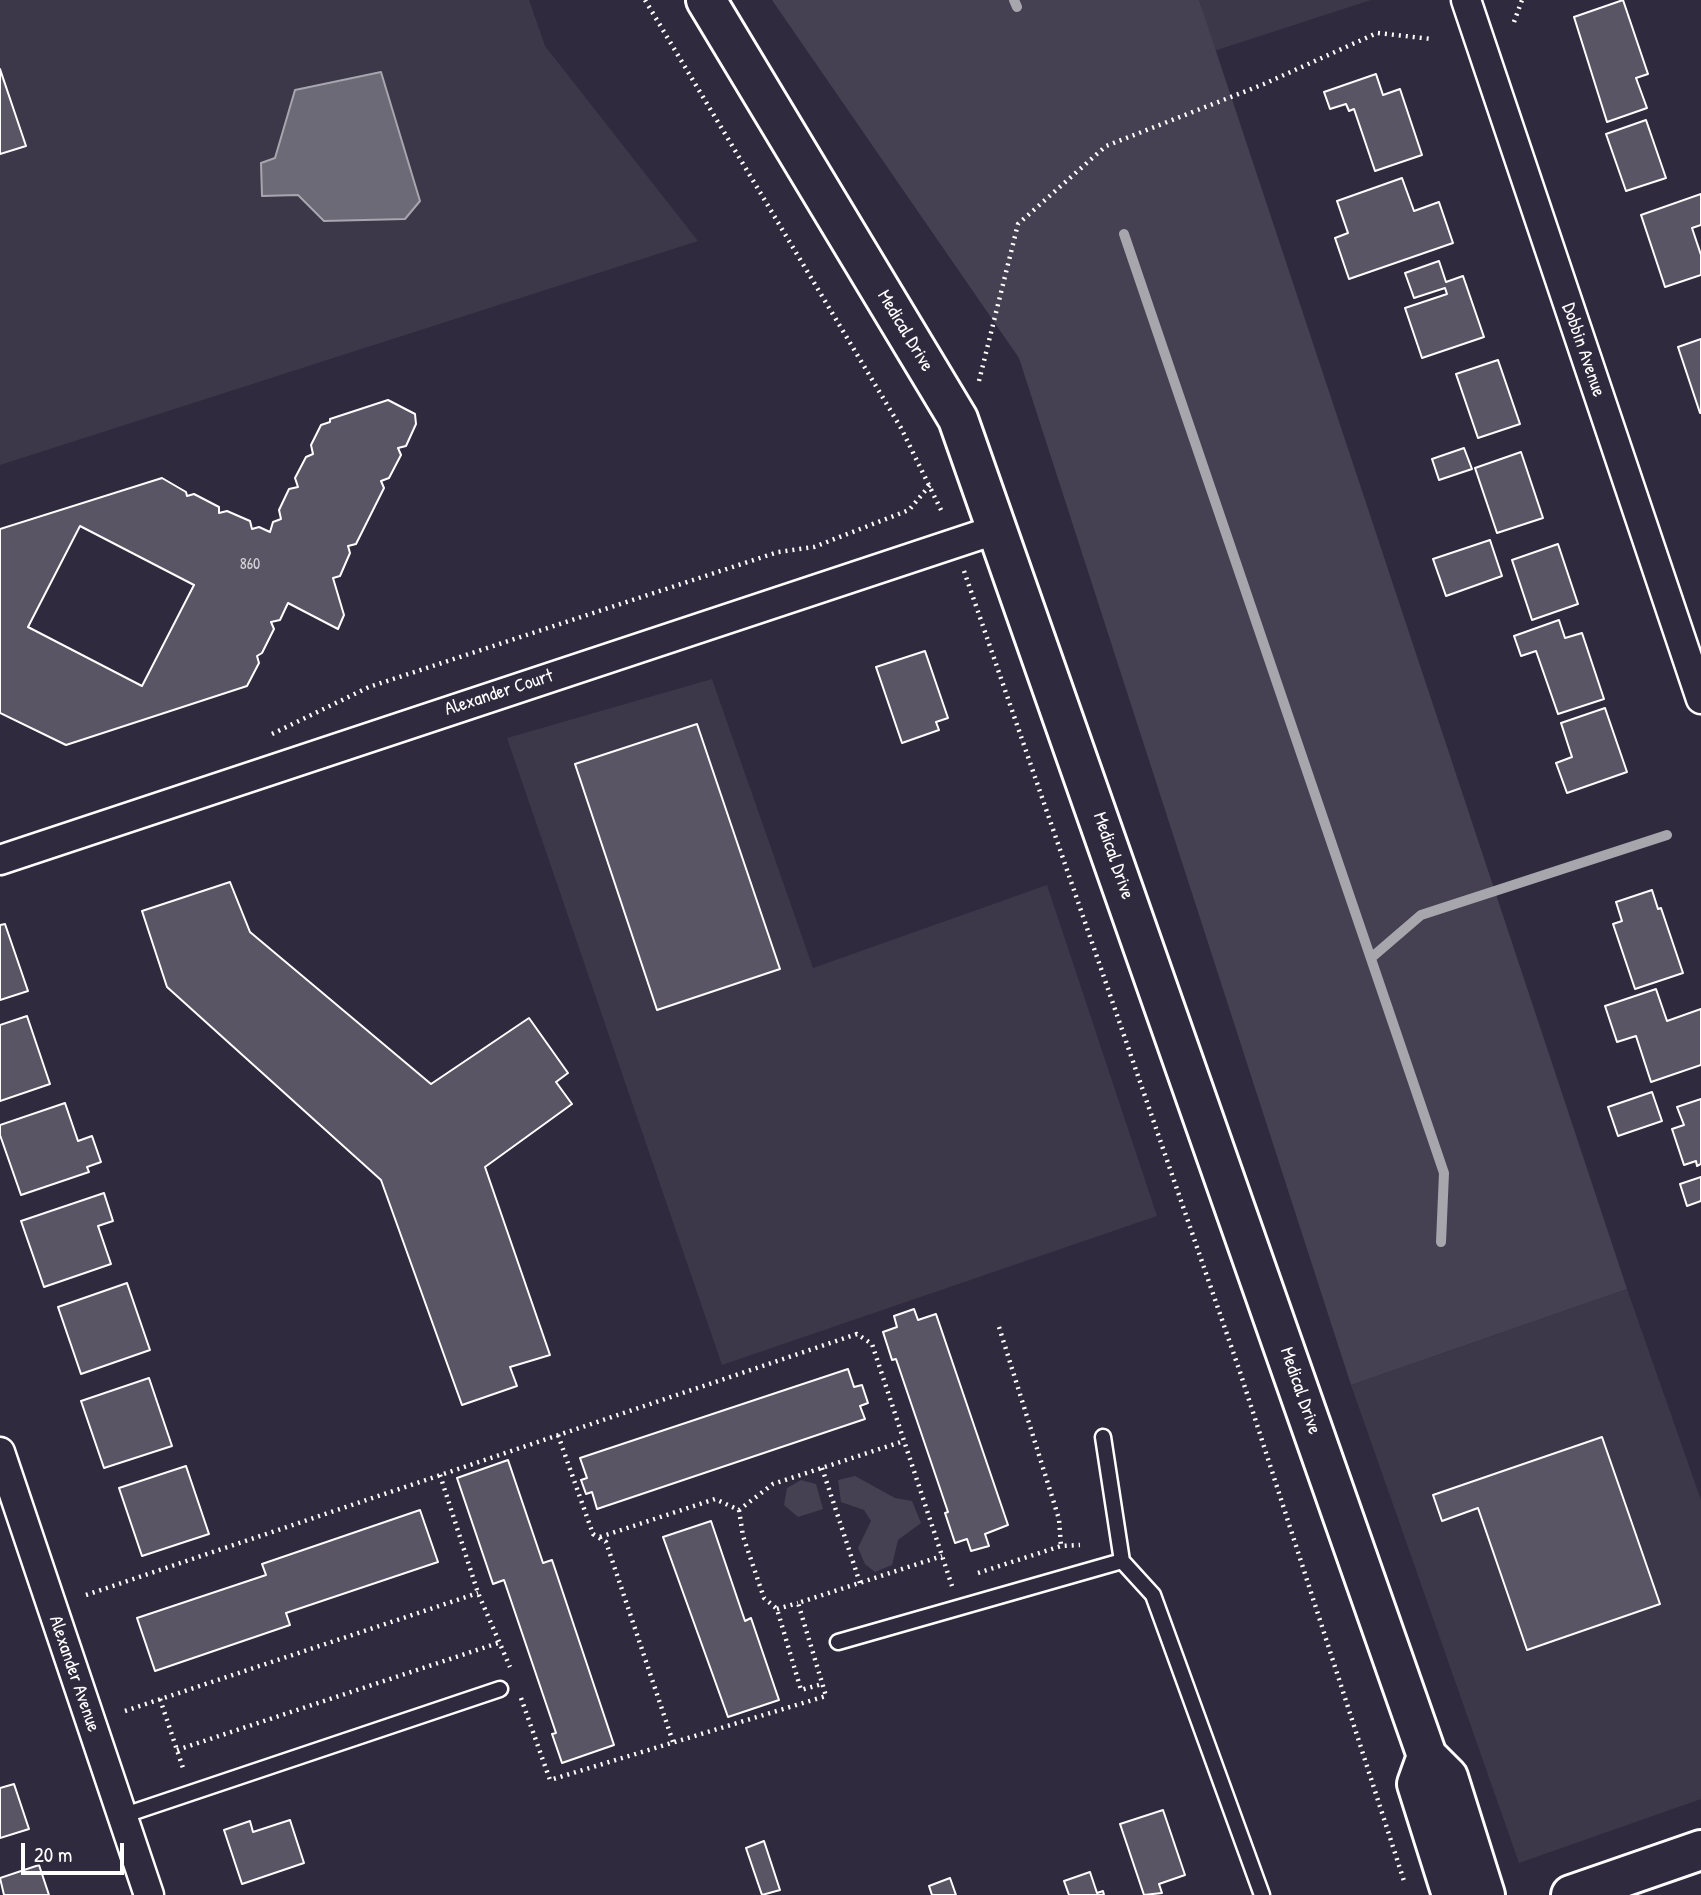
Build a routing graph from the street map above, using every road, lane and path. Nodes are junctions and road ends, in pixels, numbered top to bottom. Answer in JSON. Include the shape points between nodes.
{"nodes":[{"id":1,"x":645,"y":0,"type":"edge"},
{"id":2,"x":706,"y":0,"type":"edge"},
{"id":3,"x":1466,"y":0,"type":"edge"},
{"id":4,"x":1522,"y":0,"type":"edge"},
{"id":5,"x":1514,"y":22,"type":"dead end"},
{"id":6,"x":1432,"y":39,"type":"dead end"},
{"id":7,"x":979,"y":382,"type":"dead end"},
{"id":8,"x":930,"y":485,"type":"junction"},
{"id":9,"x":998,"y":529,"type":"junction"},
{"id":10,"x":957,"y":543,"type":"junction"},
{"id":11,"x":1701,"y":699,"type":"edge"},
{"id":12,"x":258,"y":739,"type":"dead end"},
{"id":13,"x":0,"y":860,"type":"edge"},
{"id":14,"x":999,"y":1327,"type":"dead end"},
{"id":15,"x":558,"y":1435,"type":"junction"},
{"id":16,"x":1103,"y":1437,"type":"dead end"},
{"id":17,"x":904,"y":1441,"type":"junction"},
{"id":18,"x":0,"y":1452,"type":"edge"},
{"id":19,"x":821,"y":1468,"type":"junction"},
{"id":20,"x":440,"y":1475,"type":"junction"},
{"id":21,"x":739,"y":1510,"type":"junction"},
{"id":22,"x":599,"y":1538,"type":"junction"},
{"id":23,"x":1061,"y":1546,"type":"dead end"},
{"id":24,"x":942,"y":1556,"type":"junction"},
{"id":25,"x":1122,"y":1561,"type":"junction"},
{"id":26,"x":860,"y":1583,"type":"junction"},
{"id":27,"x":478,"y":1593,"type":"junction"},
{"id":28,"x":86,"y":1595,"type":"dead end"},
{"id":29,"x":798,"y":1603,"type":"junction"},
{"id":30,"x":958,"y":1607,"type":"junction"},
{"id":31,"x":777,"y":1609,"type":"junction"},
{"id":32,"x":838,"y":1642,"type":"dead end"},
{"id":33,"x":498,"y":1643,"type":"junction"},
{"id":34,"x":513,"y":1675,"type":"dead end"},
{"id":35,"x":822,"y":1684,"type":"junction"},
{"id":36,"x":500,"y":1689,"type":"dead end"},
{"id":37,"x":520,"y":1695,"type":"dead end"},
{"id":38,"x":160,"y":1699,"type":"junction"},
{"id":39,"x":125,"y":1711,"type":"dead end"},
{"id":40,"x":673,"y":1742,"type":"junction"},
{"id":41,"x":177,"y":1750,"type":"junction"},
{"id":42,"x":1427,"y":1756,"type":"junction"},
{"id":43,"x":191,"y":1793,"type":"junction"},
{"id":44,"x":122,"y":1816,"type":"junction"},
{"id":45,"x":1701,"y":1850,"type":"edge"},
{"id":46,"x":1404,"y":1881,"type":"dead end"},
{"id":47,"x":149,"y":1895,"type":"edge"},
{"id":48,"x":1262,"y":1895,"type":"edge"},
{"id":49,"x":1451,"y":1895,"type":"edge"},
{"id":50,"x":1485,"y":1895,"type":"edge"},
{"id":51,"x":1571,"y":1895,"type":"edge"}],
"edges":[{"from":1,"to":8,"type":"path","via":[[901,428]]},
{"from":2,"to":9,"type":"main road","name":"Medical Drive","via":[[958,419]]},
{"from":3,"to":11,"type":"street","name":"Dobbin Avenue"},
{"from":4,"to":5,"type":"path"},
{"from":6,"to":7,"type":"path","via":[[1377,33],[1106,146],[1018,224]]},
{"from":8,"to":10,"type":"path"},
{"from":8,"to":12,"type":"path","via":[[909,510],[814,547],[778,552],[369,687]]},
{"from":9,"to":10,"type":"street","name":"Alexander Court"},
{"from":9,"to":42,"type":"main road","name":"Medical Drive"},
{"from":10,"to":13,"type":"street","name":"Alexander Court"},
{"from":10,"to":46,"type":"path","via":[[967,586],[1240,1372]]},
{"from":14,"to":23,"type":"path","via":[[1059,1519]]},
{"from":15,"to":17,"type":"path","via":[[857,1334],[872,1344]]},
{"from":15,"to":20,"type":"path"},
{"from":15,"to":22,"type":"path","via":[[593,1534]]},
{"from":16,"to":25,"type":"lane"},
{"from":17,"to":19,"type":"path"},
{"from":17,"to":24,"type":"path"},
{"from":18,"to":44,"type":"street","name":"Alexander Avenue"},
{"from":19,"to":21,"type":"path","via":[[773,1484]]},
{"from":19,"to":26,"type":"path"},
{"from":20,"to":27,"type":"path"},
{"from":20,"to":28,"type":"path"},
{"from":21,"to":22,"type":"path","via":[[715,1499]]},
{"from":21,"to":31,"type":"path","via":[[764,1598]]},
{"from":22,"to":40,"type":"path","via":[[606,1542]]},
{"from":24,"to":26,"type":"path"},
{"from":24,"to":30,"type":"path"},
{"from":25,"to":30,"type":"lane"},
{"from":25,"to":48,"type":"lane","via":[[1153,1595]]},
{"from":26,"to":29,"type":"path"},
{"from":27,"to":33,"type":"path"},
{"from":27,"to":38,"type":"path"},
{"from":29,"to":31,"type":"path"},
{"from":29,"to":35,"type":"path"},
{"from":30,"to":32,"type":"lane"},
{"from":31,"to":35,"type":"path","via":[[801,1690]]},
{"from":33,"to":34,"type":"path"},
{"from":33,"to":41,"type":"path"},
{"from":35,"to":40,"type":"path","via":[[826,1696]]},
{"from":36,"to":43,"type":"lane"},
{"from":37,"to":40,"type":"path","via":[[550,1780]]},
{"from":38,"to":39,"type":"path"},
{"from":38,"to":41,"type":"path"},
{"from":41,"to":43,"type":"path"},
{"from":42,"to":49,"type":"main road","via":[[1417,1784]]},
{"from":42,"to":50,"type":"main road","name":"Medical Drive","via":[[1448,1777]]},
{"from":43,"to":44,"type":"lane"},
{"from":44,"to":47,"type":"street","name":"Alexander Avenue"},
{"from":45,"to":51,"type":"main road"}]}
